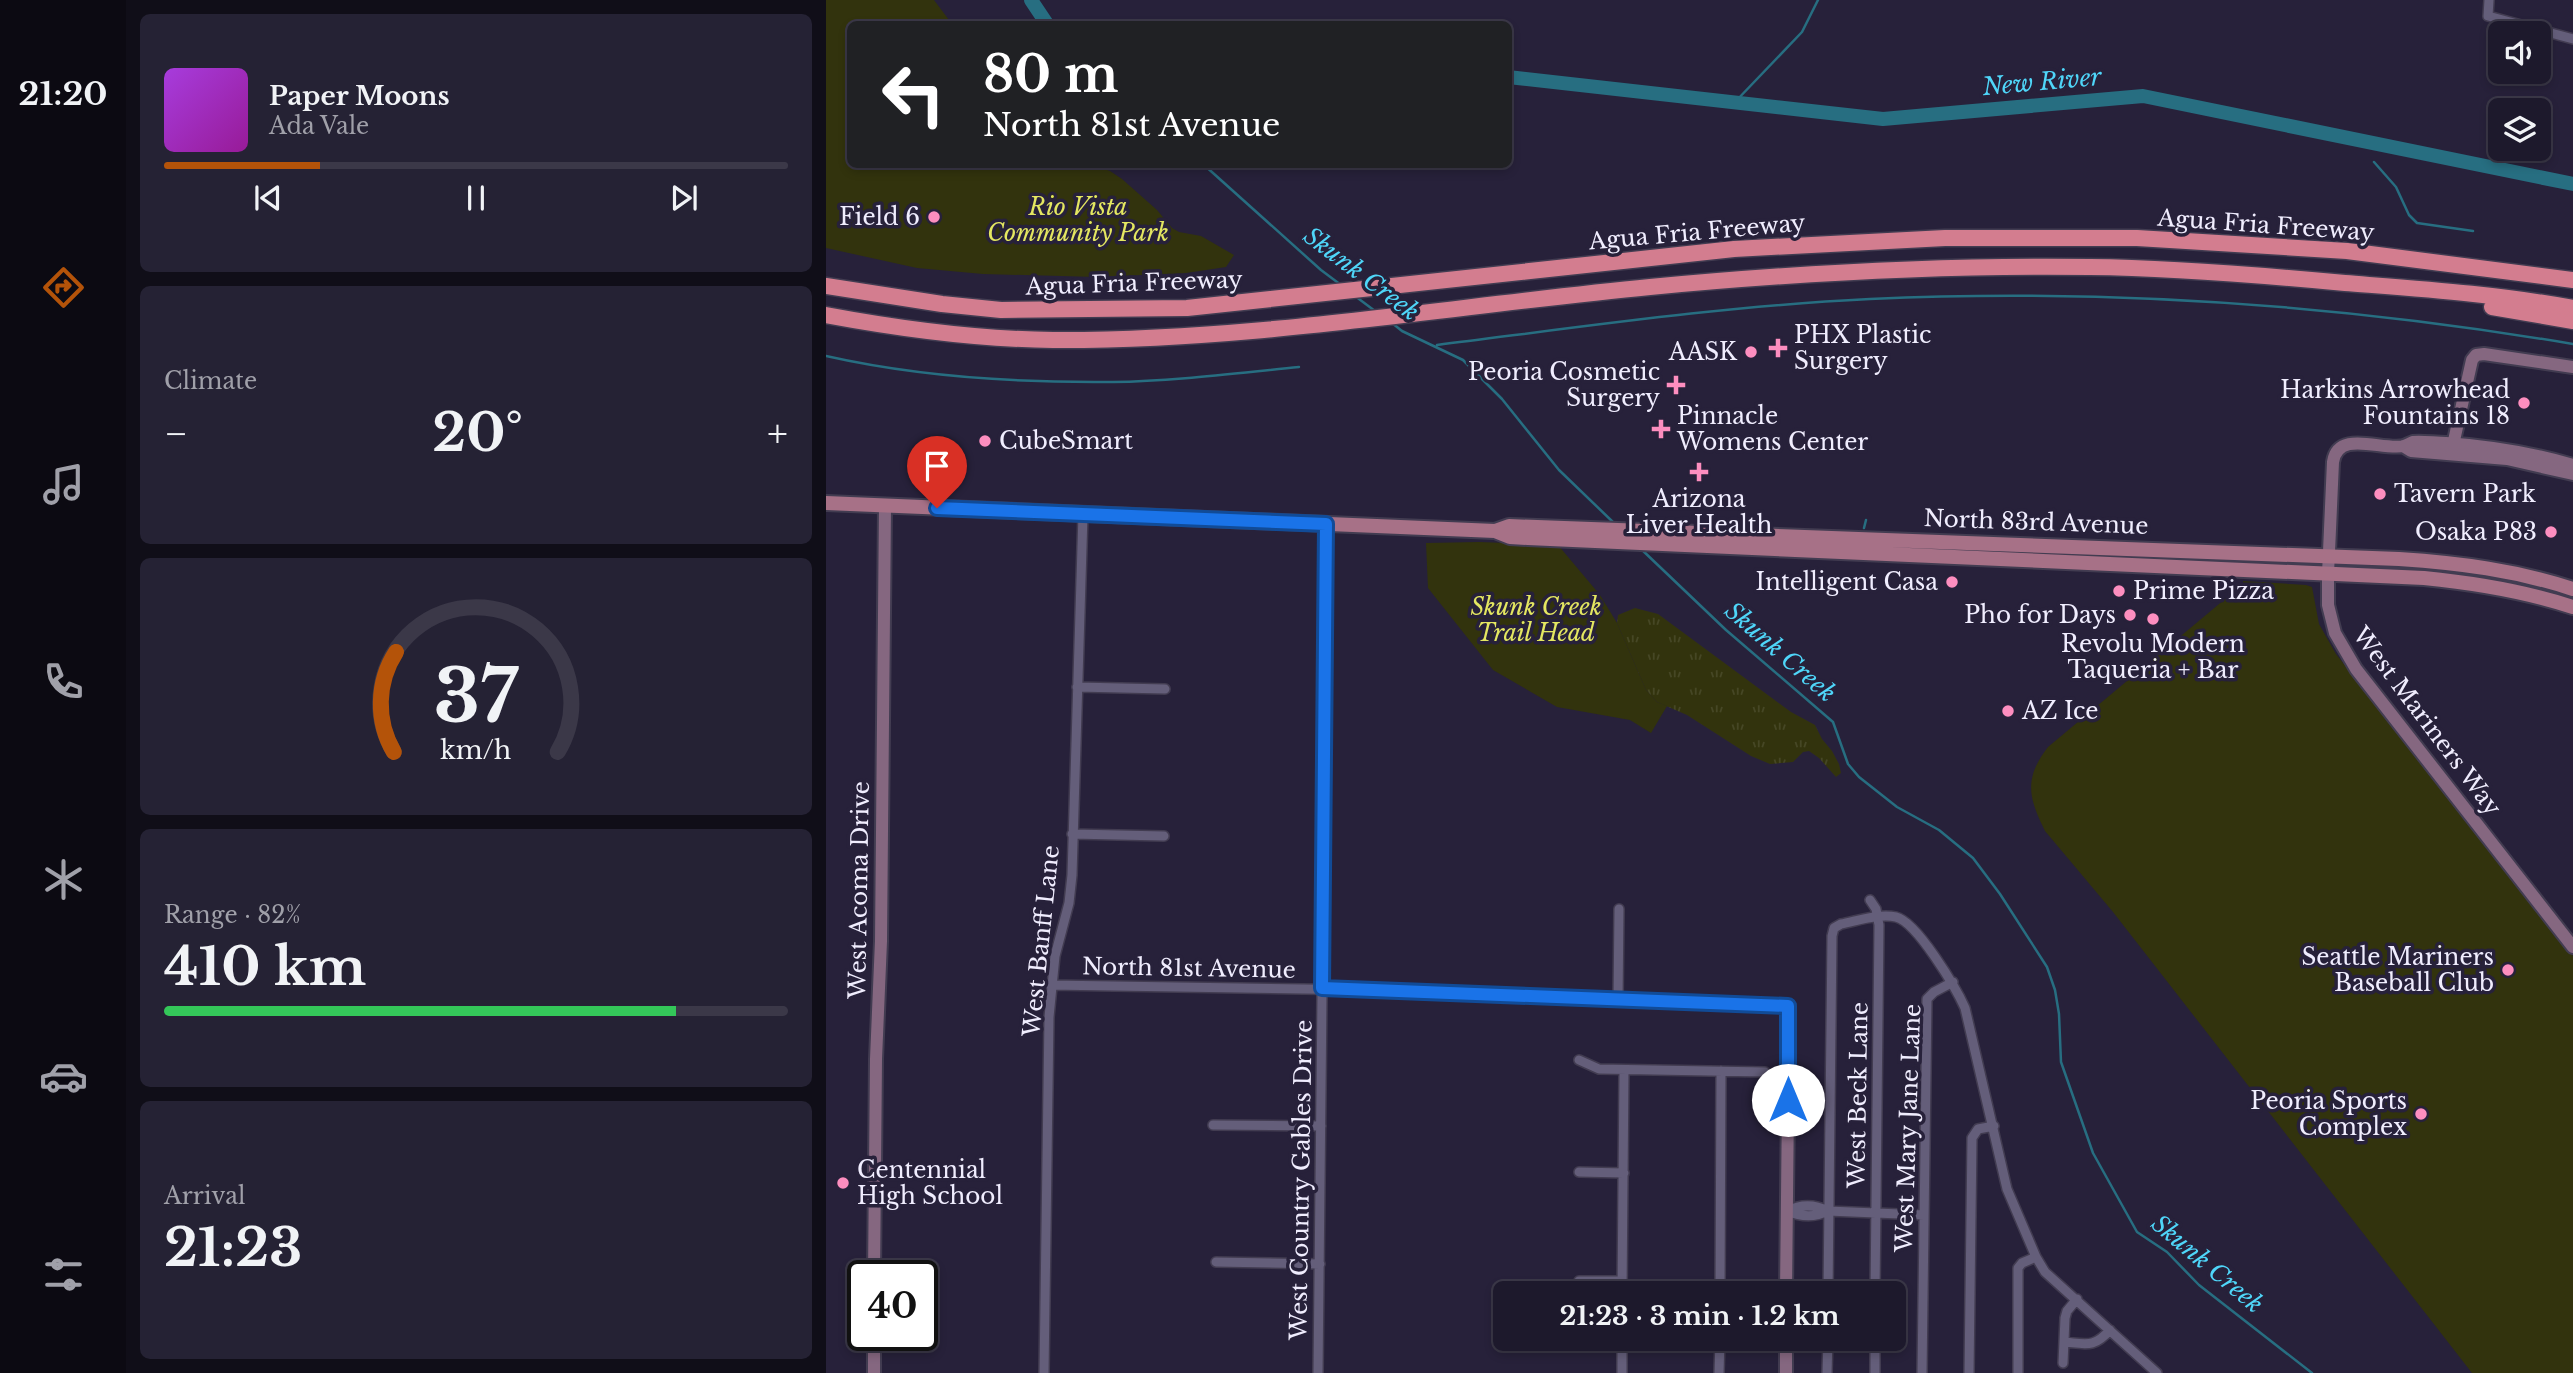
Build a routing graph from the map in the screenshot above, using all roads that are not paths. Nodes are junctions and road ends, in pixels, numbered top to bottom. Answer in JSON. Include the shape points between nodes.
{"nodes":[{"id":1,"x":2489,"y":0,"type":"edge"},
{"id":2,"x":2573,"y":39,"type":"edge"},
{"id":3,"x":2289,"y":278,"type":"junction"},
{"id":4,"x":2573,"y":280,"type":"edge"},
{"id":5,"x":826,"y":286,"type":"edge"},
{"id":6,"x":2573,"y":308,"type":"edge"},
{"id":7,"x":826,"y":315,"type":"edge"},
{"id":8,"x":2573,"y":321,"type":"edge"},
{"id":9,"x":2573,"y":367,"type":"edge"},
{"id":10,"x":2452,"y":449,"type":"junction"},
{"id":11,"x":2573,"y":465,"type":"edge"},
{"id":12,"x":2573,"y":474,"type":"edge"},
{"id":13,"x":826,"y":503,"type":"edge"},
{"id":14,"x":885,"y":505,"type":"junction"},
{"id":15,"x":1083,"y":514,"type":"junction"},
{"id":16,"x":1326,"y":524,"type":"junction"},
{"id":17,"x":1701,"y":539,"type":"junction"},
{"id":18,"x":2329,"y":557,"type":"junction"},
{"id":19,"x":2328,"y":575,"type":"junction"},
{"id":20,"x":2573,"y":589,"type":"edge"},
{"id":21,"x":2573,"y":607,"type":"edge"},
{"id":22,"x":1077,"y":687,"type":"junction"},
{"id":23,"x":1165,"y":690,"type":"dead end"},
{"id":24,"x":1072,"y":834,"type":"junction"},
{"id":25,"x":1164,"y":836,"type":"dead end"},
{"id":26,"x":1870,"y":900,"type":"dead end"},
{"id":27,"x":1619,"y":909,"type":"dead end"},
{"id":28,"x":1878,"y":917,"type":"junction"},
{"id":29,"x":2573,"y":947,"type":"edge"},
{"id":30,"x":1953,"y":982,"type":"junction"},
{"id":31,"x":1051,"y":985,"type":"junction"},
{"id":32,"x":1322,"y":988,"type":"junction"},
{"id":33,"x":1618,"y":1001,"type":"junction"},
{"id":34,"x":1788,"y":1006,"type":"joint"},
{"id":35,"x":1579,"y":1060,"type":"dead end"},
{"id":36,"x":1624,"y":1070,"type":"junction"},
{"id":37,"x":1721,"y":1071,"type":"junction"},
{"id":38,"x":1765,"y":1072,"type":"dead end"},
{"id":39,"x":1213,"y":1125,"type":"dead end"},
{"id":40,"x":1321,"y":1126,"type":"junction"},
{"id":41,"x":1994,"y":1126,"type":"junction"},
{"id":42,"x":1579,"y":1172,"type":"dead end"},
{"id":43,"x":1624,"y":1173,"type":"junction"},
{"id":44,"x":1787,"y":1211,"type":"junction"},
{"id":45,"x":1828,"y":1212,"type":"junction"},
{"id":46,"x":1875,"y":1214,"type":"junction"},
{"id":47,"x":1924,"y":1215,"type":"junction"},
{"id":48,"x":2036,"y":1257,"type":"junction"},
{"id":49,"x":874,"y":1260,"type":"edge"},
{"id":50,"x":1216,"y":1262,"type":"dead end"},
{"id":51,"x":1320,"y":1264,"type":"junction"},
{"id":52,"x":1622,"y":1281,"type":"edge"},
{"id":53,"x":1720,"y":1281,"type":"edge"},
{"id":54,"x":1786,"y":1281,"type":"edge"},
{"id":55,"x":1828,"y":1281,"type":"edge"},
{"id":56,"x":1875,"y":1281,"type":"edge"},
{"id":57,"x":2077,"y":1299,"type":"junction"},
{"id":58,"x":2110,"y":1330,"type":"junction"},
{"id":59,"x":2064,"y":1342,"type":"junction"},
{"id":60,"x":874,"y":1351,"type":"edge"},
{"id":61,"x":1622,"y":1351,"type":"edge"},
{"id":62,"x":1720,"y":1351,"type":"edge"},
{"id":63,"x":1786,"y":1351,"type":"edge"},
{"id":64,"x":1828,"y":1351,"type":"edge"},
{"id":65,"x":1875,"y":1351,"type":"edge"},
{"id":66,"x":2063,"y":1363,"type":"dead end"},
{"id":67,"x":874,"y":1373,"type":"edge"},
{"id":68,"x":1044,"y":1373,"type":"edge"},
{"id":69,"x":1318,"y":1373,"type":"edge"},
{"id":70,"x":1622,"y":1373,"type":"edge"},
{"id":71,"x":1719,"y":1373,"type":"edge"},
{"id":72,"x":1786,"y":1373,"type":"edge"},
{"id":73,"x":1827,"y":1373,"type":"edge"},
{"id":74,"x":1875,"y":1373,"type":"edge"},
{"id":75,"x":1922,"y":1373,"type":"edge"},
{"id":76,"x":1969,"y":1373,"type":"edge"},
{"id":77,"x":2018,"y":1373,"type":"edge"},
{"id":78,"x":2157,"y":1373,"type":"edge"}],
"edges":[{"from":1,"to":2,"type":"street","via":[[2488,16]]},
{"from":3,"to":6,"type":"highway","via":[[2461,292]]},
{"from":3,"to":7,"type":"highway","via":[[2105,268],[1964,267],[1794,274],[1307,326],[1143,338],[970,336]]},
{"from":3,"to":8,"type":"highway"},
{"from":4,"to":5,"type":"highway","name":"Agua Fria Freeway","via":[[2347,251],[2137,238],[1945,238],[1734,249],[1187,308],[1001,310]]},
{"from":9,"to":10,"type":"street","via":[[2476,355]]},
{"from":10,"to":11,"type":"street","via":[[2519,453]]},
{"from":10,"to":12,"type":"street"},
{"from":10,"to":18,"type":"street","name":"West Mariners Way","via":[[2411,442],[2338,449],[2333,463]]},
{"from":13,"to":14,"type":"main road","name":"North 83rd Avenue"},
{"from":14,"to":15,"type":"main road","name":"North 83rd Avenue"},
{"from":14,"to":49,"type":"street","name":"West Acoma Drive"},
{"from":15,"to":16,"type":"main road","name":"North 83rd Avenue"},
{"from":15,"to":22,"type":"street","name":"West Banff Lane"},
{"from":16,"to":17,"type":"main road","name":"North 83rd Avenue","via":[[1495,531],[1510,537],[1524,532]]},
{"from":16,"to":32,"type":"street","name":"West Country Gables Drive"},
{"from":17,"to":18,"type":"main road","name":"North 83rd Avenue"},
{"from":17,"to":19,"type":"main road","name":"North 83rd Avenue","via":[[1991,560]]},
{"from":18,"to":19,"type":"street","name":"West Mariners Way"},
{"from":18,"to":20,"type":"main road","name":"North 83rd Avenue","via":[[2487,567]]},
{"from":19,"to":21,"type":"main road","name":"North 83rd Avenue","via":[[2424,578],[2494,587]]},
{"from":19,"to":29,"type":"street","name":"West Mariners Way","via":[[2332,624],[2356,669]]},
{"from":22,"to":23,"type":"street"},
{"from":22,"to":24,"type":"street","name":"West Banff Lane"},
{"from":24,"to":25,"type":"street"},
{"from":24,"to":31,"type":"street","name":"West Banff Lane","via":[[1069,903]]},
{"from":26,"to":28,"type":"street","name":"West Beck Lane"},
{"from":27,"to":33,"type":"street"},
{"from":28,"to":30,"type":"street","via":[[1903,920]]},
{"from":28,"to":45,"type":"street","via":[[1834,928]]},
{"from":28,"to":46,"type":"street","name":"West Beck Lane"},
{"from":30,"to":41,"type":"street","via":[[1970,1022]]},
{"from":30,"to":47,"type":"street","name":"West Mary Jane Lane","via":[[1927,999]]},
{"from":31,"to":32,"type":"street","name":"North 81st Avenue"},
{"from":31,"to":68,"type":"street","name":"West Banff Lane"},
{"from":32,"to":33,"type":"street","name":"North 81st Avenue"},
{"from":32,"to":40,"type":"street","name":"West Country Gables Drive"},
{"from":33,"to":34,"type":"street","name":"North 81st Avenue"},
{"from":34,"to":44,"type":"street"},
{"from":35,"to":36,"type":"street","via":[[1599,1069]]},
{"from":36,"to":37,"type":"street"},
{"from":36,"to":43,"type":"street"},
{"from":37,"to":38,"type":"street"},
{"from":37,"to":53,"type":"street"},
{"from":39,"to":40,"type":"street"},
{"from":40,"to":51,"type":"street","name":"West Country Gables Drive"},
{"from":41,"to":48,"type":"street","via":[[2007,1189]]},
{"from":41,"to":76,"type":"street","via":[[1978,1129],[1972,1138]]},
{"from":42,"to":43,"type":"street"},
{"from":43,"to":52,"type":"street"},
{"from":44,"to":45,"type":"street","via":[[1798,1216]]},
{"from":44,"to":54,"type":"street"},
{"from":45,"to":46,"type":"street"},
{"from":45,"to":55,"type":"street"},
{"from":46,"to":47,"type":"street"},
{"from":46,"to":56,"type":"street","name":"West Beck Lane"},
{"from":47,"to":75,"type":"street","name":"West Mary Jane Lane"},
{"from":48,"to":57,"type":"street","via":[[2045,1272]]},
{"from":48,"to":77,"type":"street","via":[[2018,1268]]},
{"from":50,"to":51,"type":"street"},
{"from":51,"to":69,"type":"street","name":"West Country Gables Drive"},
{"from":57,"to":58,"type":"street"},
{"from":57,"to":59,"type":"street","via":[[2067,1311]]},
{"from":58,"to":59,"type":"street","via":[[2093,1345]]},
{"from":58,"to":78,"type":"street"},
{"from":59,"to":66,"type":"street"},
{"from":60,"to":67,"type":"street"},
{"from":61,"to":70,"type":"street"},
{"from":62,"to":71,"type":"street"},
{"from":63,"to":72,"type":"street"},
{"from":64,"to":73,"type":"street"},
{"from":65,"to":74,"type":"street"}]}
